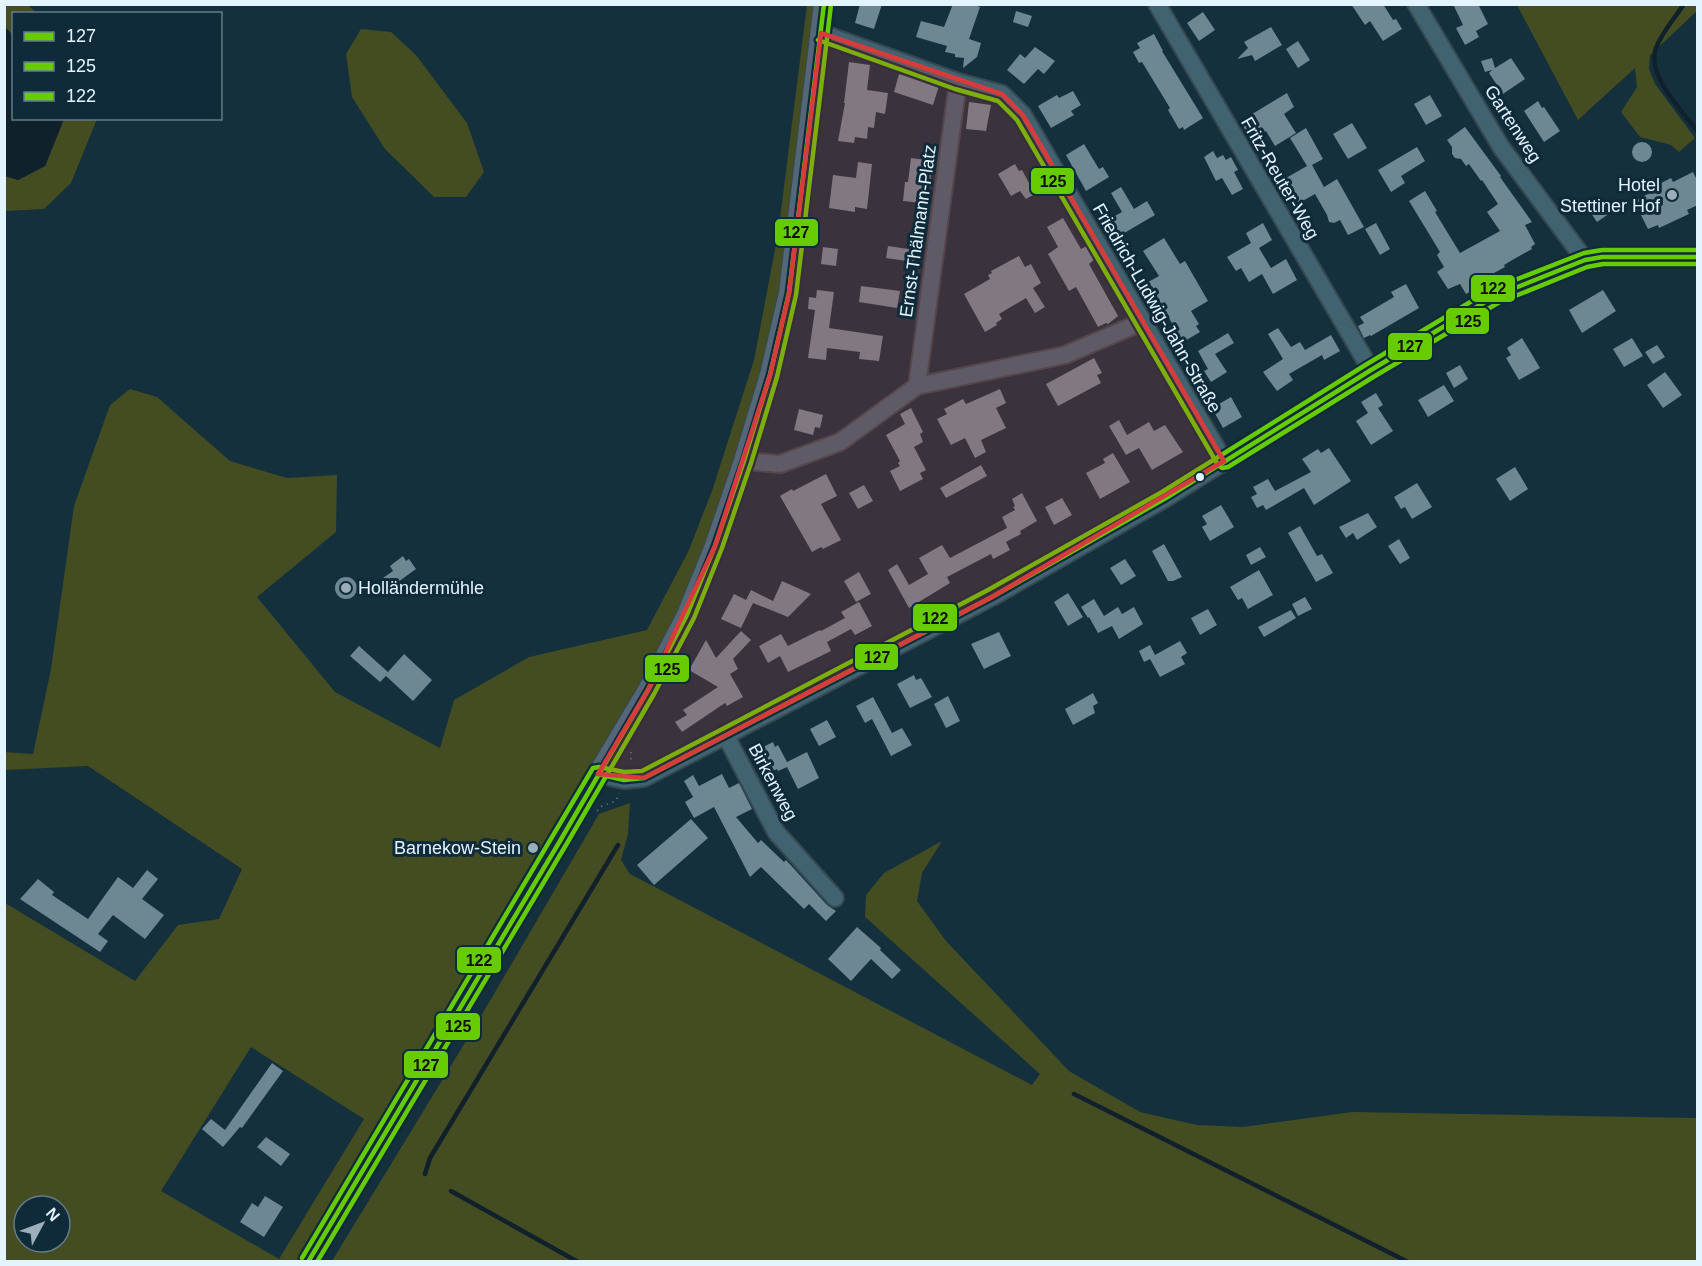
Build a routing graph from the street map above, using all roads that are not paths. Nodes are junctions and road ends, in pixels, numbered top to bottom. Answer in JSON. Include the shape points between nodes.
{"nodes":[{"id":1,"x":824,"y":4,"type":"edge"},
{"id":2,"x":1157,"y":4,"type":"edge"},
{"id":3,"x":1416,"y":4,"type":"edge"},
{"id":4,"x":821,"y":33,"type":"junction"},
{"id":5,"x":958,"y":82,"type":"junction"},
{"id":6,"x":1698,"y":257,"type":"edge"},
{"id":7,"x":1585,"y":260,"type":"junction"},
{"id":8,"x":1142,"y":322,"type":"junction"},
{"id":9,"x":1371,"y":370,"type":"junction"},
{"id":10,"x":917,"y":386,"type":"junction"},
{"id":11,"x":744,"y":461,"type":"junction"},
{"id":12,"x":1224,"y":461,"type":"junction"},
{"id":13,"x":726,"y":736,"type":"junction"},
{"id":14,"x":598,"y":774,"type":"junction"},
{"id":15,"x":835,"y":898,"type":"dead end"},
{"id":16,"x":308,"y":1262,"type":"edge"}],
"edges":[{"from":1,"to":4,"type":"main road"},
{"from":2,"to":9,"type":"street","name":"Fritz-Reuter-Weg"},
{"from":3,"to":7,"type":"street","name":"Gartenweg","via":[[1501,147]]},
{"from":4,"to":5,"type":"street","name":"Friedrich-Ludwig-Jahn-Straße"},
{"from":4,"to":11,"type":"main road","via":[[789,293]]},
{"from":5,"to":8,"type":"street","name":"Friedrich-Ludwig-Jahn-Straße","via":[[1002,94],[1023,115]]},
{"from":5,"to":10,"type":"street","name":"Ernst-Thälmann-Platz"},
{"from":6,"to":7,"type":"street"},
{"from":7,"to":9,"type":"street","via":[[1496,296]]},
{"from":8,"to":10,"type":"street","via":[[1065,356]]},
{"from":8,"to":12,"type":"street","name":"Friedrich-Ludwig-Jahn-Straße"},
{"from":9,"to":12,"type":"street"},
{"from":10,"to":11,"type":"street","via":[[840,442],[780,464]]},
{"from":11,"to":14,"type":"main road","via":[[687,615]]},
{"from":12,"to":13,"type":"street","via":[[992,597]]},
{"from":13,"to":14,"type":"street","via":[[644,778],[624,780]]},
{"from":13,"to":15,"type":"street","name":"Birkenweg","via":[[776,832]]},
{"from":14,"to":16,"type":"main road"}]}
